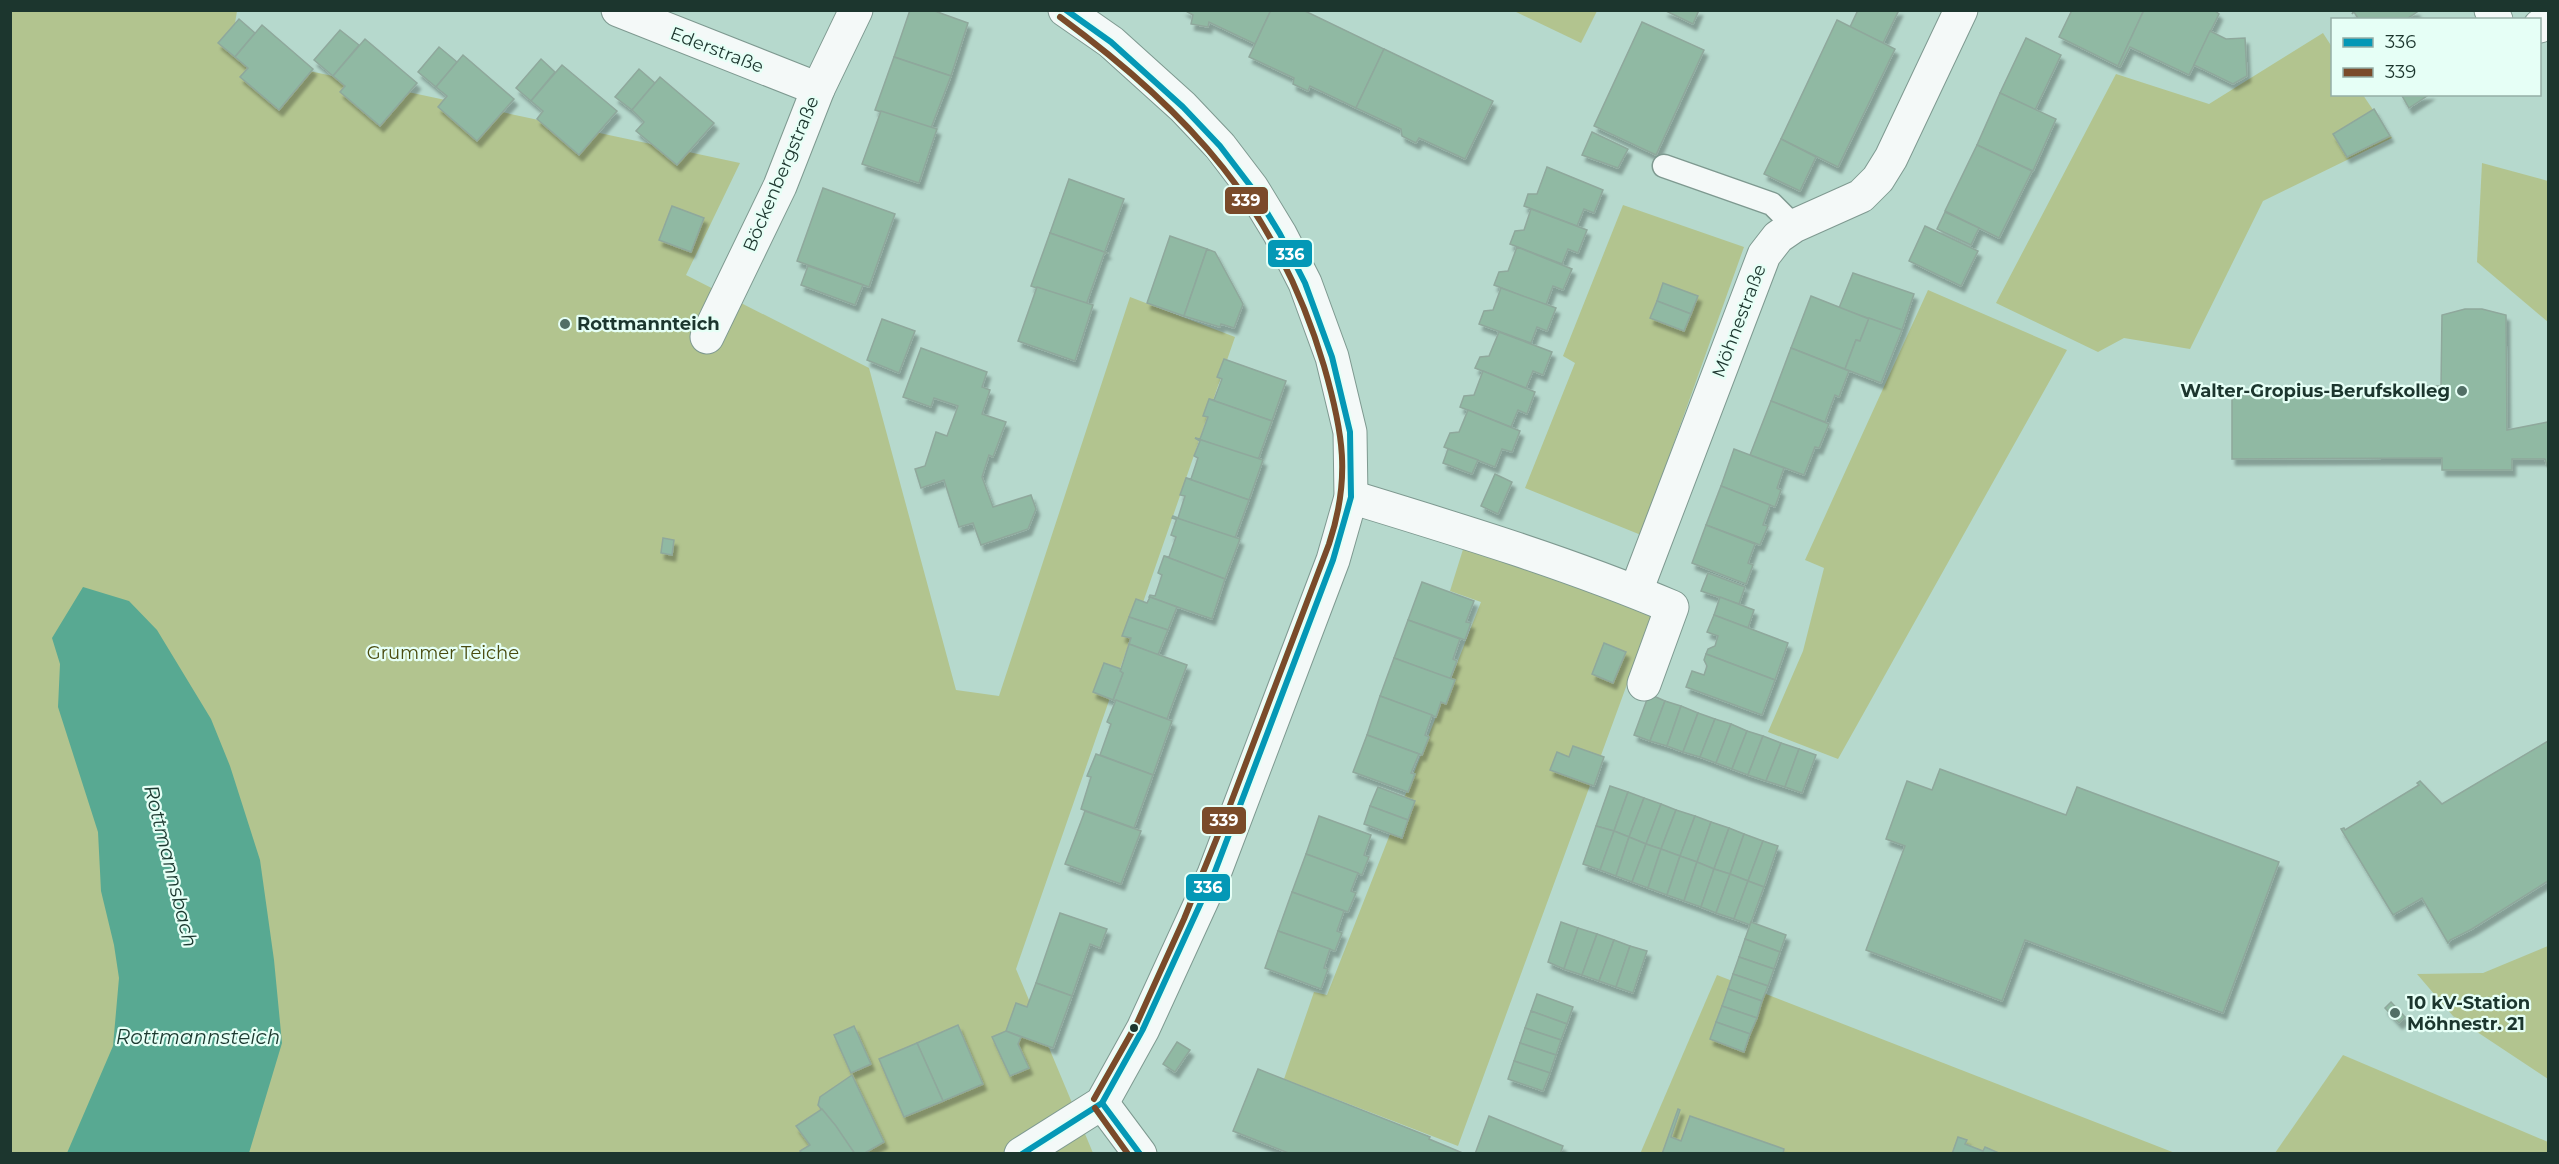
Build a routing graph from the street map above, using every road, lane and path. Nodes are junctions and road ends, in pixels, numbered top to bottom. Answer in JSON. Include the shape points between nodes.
{"nodes":[{"id":1,"x":618,"y":10,"type":"edge"},
{"id":2,"x":856,"y":10,"type":"edge"},
{"id":3,"x":1065,"y":10,"type":"edge"},
{"id":4,"x":1960,"y":10,"type":"edge"},
{"id":5,"x":818,"y":89,"type":"junction"},
{"id":6,"x":1664,"y":166,"type":"dead end"},
{"id":7,"x":1794,"y":226,"type":"junction"},
{"id":8,"x":707,"y":337,"type":"dead end"},
{"id":9,"x":1351,"y":497,"type":"junction"},
{"id":10,"x":1636,"y":591,"type":"junction"},
{"id":11,"x":1644,"y":684,"type":"dead end"},
{"id":12,"x":1102,"y":1103,"type":"junction"},
{"id":13,"x":1021,"y":1154,"type":"edge"},
{"id":14,"x":1140,"y":1154,"type":"edge"}],
"edges":[{"from":1,"to":5,"type":"street","name":"Ederstraße"},
{"from":2,"to":5,"type":"street","name":"Böckenbergstraße"},
{"from":3,"to":9,"type":"street","via":[[1111,42],[1191,115],[1252,188],[1280,234],[1305,283],[1332,357],[1350,432]]},
{"from":4,"to":7,"type":"street","name":"Möhnestraße","via":[[1878,179],[1861,196]]},
{"from":5,"to":8,"type":"street","name":"Böckenbergstraße","via":[[780,186]]},
{"from":6,"to":7,"type":"lane","via":[[1772,204]]},
{"from":7,"to":10,"type":"street","name":"Möhnestraße","via":[[1778,237],[1764,255]]},
{"from":9,"to":10,"type":"street"},
{"from":9,"to":12,"type":"street","via":[[1333,560],[1214,874],[1143,1029]]},
{"from":10,"to":11,"type":"street","via":[[1672,607]]},
{"from":12,"to":13,"type":"street"},
{"from":12,"to":14,"type":"street"}]}
